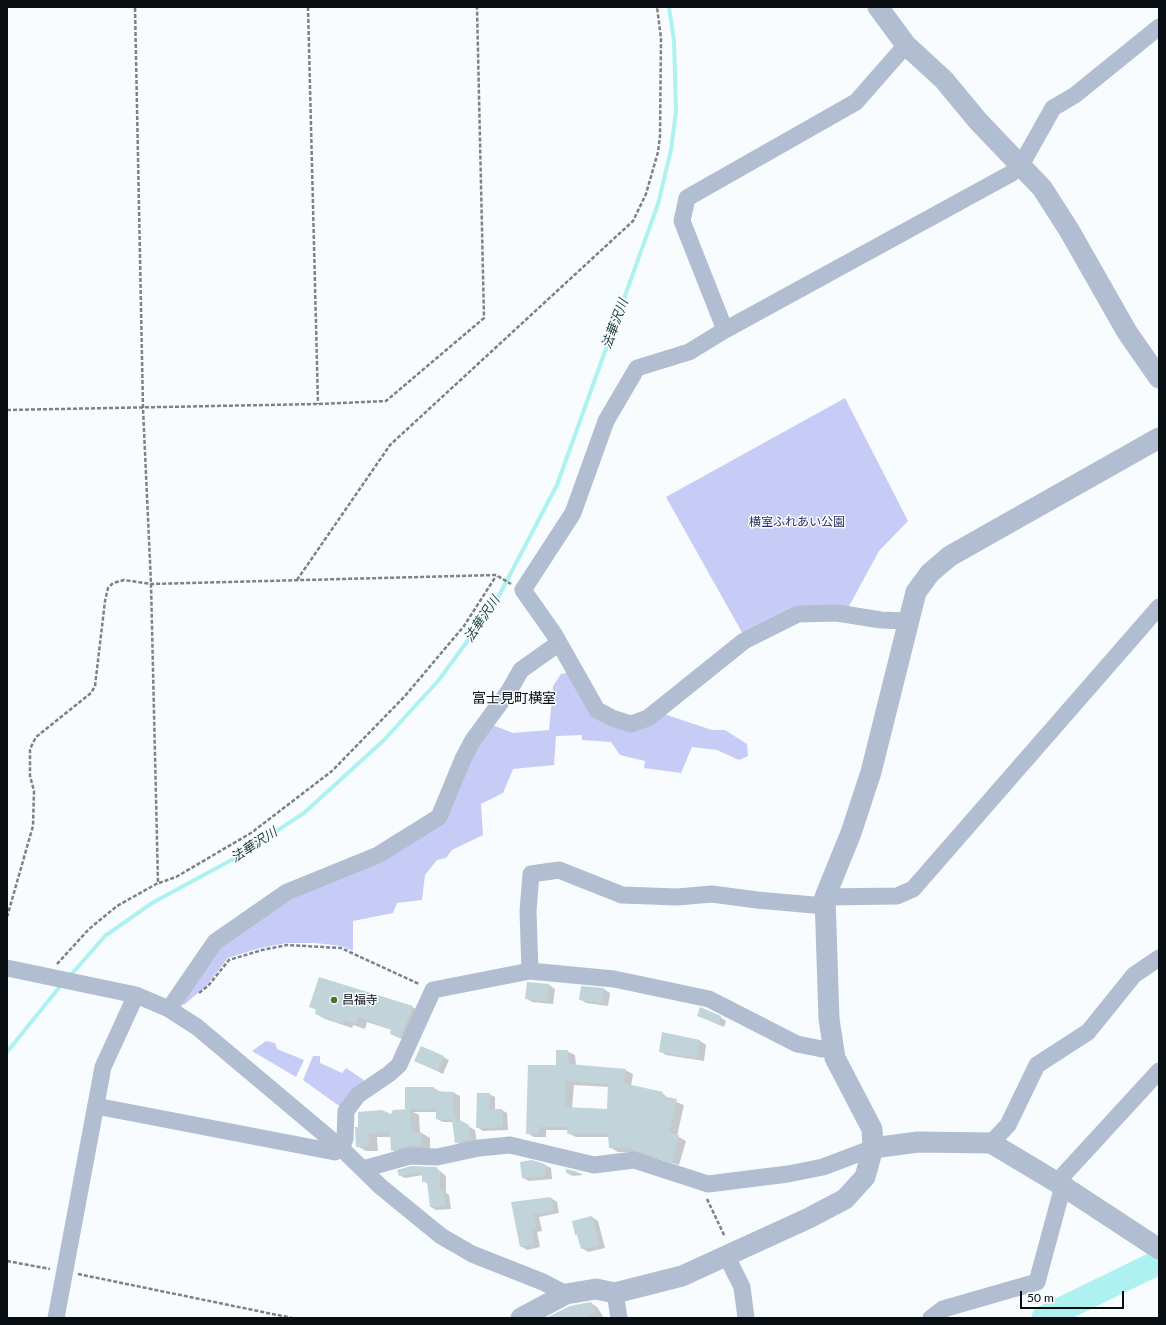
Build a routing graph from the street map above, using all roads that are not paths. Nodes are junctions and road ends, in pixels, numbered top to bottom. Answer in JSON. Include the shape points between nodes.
{"nodes":[{"id":1,"x":878,"y":7,"type":"edge"},
{"id":2,"x":1159,"y":27,"type":"edge"},
{"id":3,"x":906,"y":45,"type":"junction"},
{"id":4,"x":1020,"y":165,"type":"junction"},
{"id":5,"x":725,"y":330,"type":"junction"},
{"id":6,"x":1159,"y":378,"type":"edge"},
{"id":7,"x":1159,"y":438,"type":"edge"},
{"id":8,"x":1159,"y":607,"type":"edge"},
{"id":9,"x":909,"y":621,"type":"junction"},
{"id":10,"x":559,"y":643,"type":"junction"},
{"id":11,"x":825,"y":902,"type":"junction"},
{"id":12,"x":1159,"y":958,"type":"edge"},
{"id":13,"x":7,"y":968,"type":"edge"},
{"id":14,"x":530,"y":971,"type":"junction"},
{"id":15,"x":136,"y":995,"type":"junction"},
{"id":16,"x":174,"y":1012,"type":"junction"},
{"id":17,"x":834,"y":1048,"type":"junction"},
{"id":18,"x":1159,"y":1071,"type":"edge"},
{"id":19,"x":96,"y":1106,"type":"junction"},
{"id":20,"x":991,"y":1143,"type":"junction"},
{"id":21,"x":340,"y":1148,"type":"junction"},
{"id":22,"x":873,"y":1148,"type":"junction"},
{"id":23,"x":363,"y":1169,"type":"junction"},
{"id":24,"x":1060,"y":1184,"type":"junction"},
{"id":25,"x":1153,"y":1245,"type":"edge"},
{"id":26,"x":729,"y":1254,"type":"junction"},
{"id":27,"x":616,"y":1292,"type":"junction"},
{"id":28,"x":566,"y":1294,"type":"junction"},
{"id":29,"x":56,"y":1318,"type":"edge"},
{"id":30,"x":521,"y":1318,"type":"edge"},
{"id":31,"x":619,"y":1318,"type":"edge"},
{"id":32,"x":746,"y":1318,"type":"edge"},
{"id":33,"x":931,"y":1318,"type":"edge"}],
"edges":[{"from":1,"to":3,"type":"street"},
{"from":2,"to":4,"type":"street","via":[[1075,95],[1053,108]]},
{"from":3,"to":4,"type":"street","via":[[944,80]]},
{"from":3,"to":5,"type":"street","via":[[856,102],[687,198],[682,221]]},
{"from":4,"to":5,"type":"street","via":[[1012,173]]},
{"from":4,"to":6,"type":"street","via":[[1042,188],[1127,332]]},
{"from":5,"to":10,"type":"street","via":[[689,352],[637,368],[606,420],[573,513],[523,590]]},
{"from":7,"to":9,"type":"street","via":[[950,556],[930,572],[916,592]]},
{"from":8,"to":11,"type":"street","via":[[913,889],[897,896]]},
{"from":9,"to":10,"type":"street","via":[[881,620],[837,613],[798,614],[744,641],[648,718],[631,724],[597,710]]},
{"from":9,"to":11,"type":"street","via":[[871,772]]},
{"from":10,"to":16,"type":"street","via":[[521,670],[473,740],[439,817],[378,855],[287,892],[215,942]]},
{"from":11,"to":14,"type":"street","via":[[757,900],[712,894],[677,897],[622,895],[559,870],[531,874],[528,911]]},
{"from":11,"to":17,"type":"street","via":[[829,1019]]},
{"from":12,"to":20,"type":"street","via":[[1134,975],[1088,1032],[1037,1066],[1008,1126]]},
{"from":13,"to":15,"type":"street"},
{"from":14,"to":17,"type":"street","via":[[614,979],[709,999],[797,1044],[822,1049]]},
{"from":14,"to":21,"type":"street","via":[[433,990],[399,1065],[358,1095],[346,1111],[345,1139]]},
{"from":15,"to":16,"type":"street"},
{"from":15,"to":19,"type":"street","via":[[103,1067]]},
{"from":16,"to":21,"type":"street","via":[[197,1027]]},
{"from":17,"to":22,"type":"street","via":[[835,1058],[872,1129]]},
{"from":18,"to":24,"type":"street"},
{"from":19,"to":21,"type":"street","via":[[335,1152]]},
{"from":19,"to":29,"type":"street"},
{"from":20,"to":22,"type":"street","via":[[918,1142]]},
{"from":20,"to":24,"type":"street"},
{"from":21,"to":23,"type":"street"},
{"from":22,"to":23,"type":"street","via":[[823,1167],[708,1184],[634,1160],[594,1165],[510,1145],[438,1156],[410,1156]]},
{"from":22,"to":26,"type":"street","via":[[865,1177],[845,1199]]},
{"from":23,"to":28,"type":"street","via":[[441,1236],[472,1254],[543,1282]]},
{"from":24,"to":25,"type":"street"},
{"from":24,"to":33,"type":"street","via":[[1037,1282],[943,1309]]},
{"from":26,"to":27,"type":"street","via":[[682,1276]]},
{"from":26,"to":32,"type":"street","via":[[742,1287]]},
{"from":27,"to":28,"type":"street","via":[[596,1289]]},
{"from":27,"to":31,"type":"street"},
{"from":28,"to":30,"type":"street"}]}
